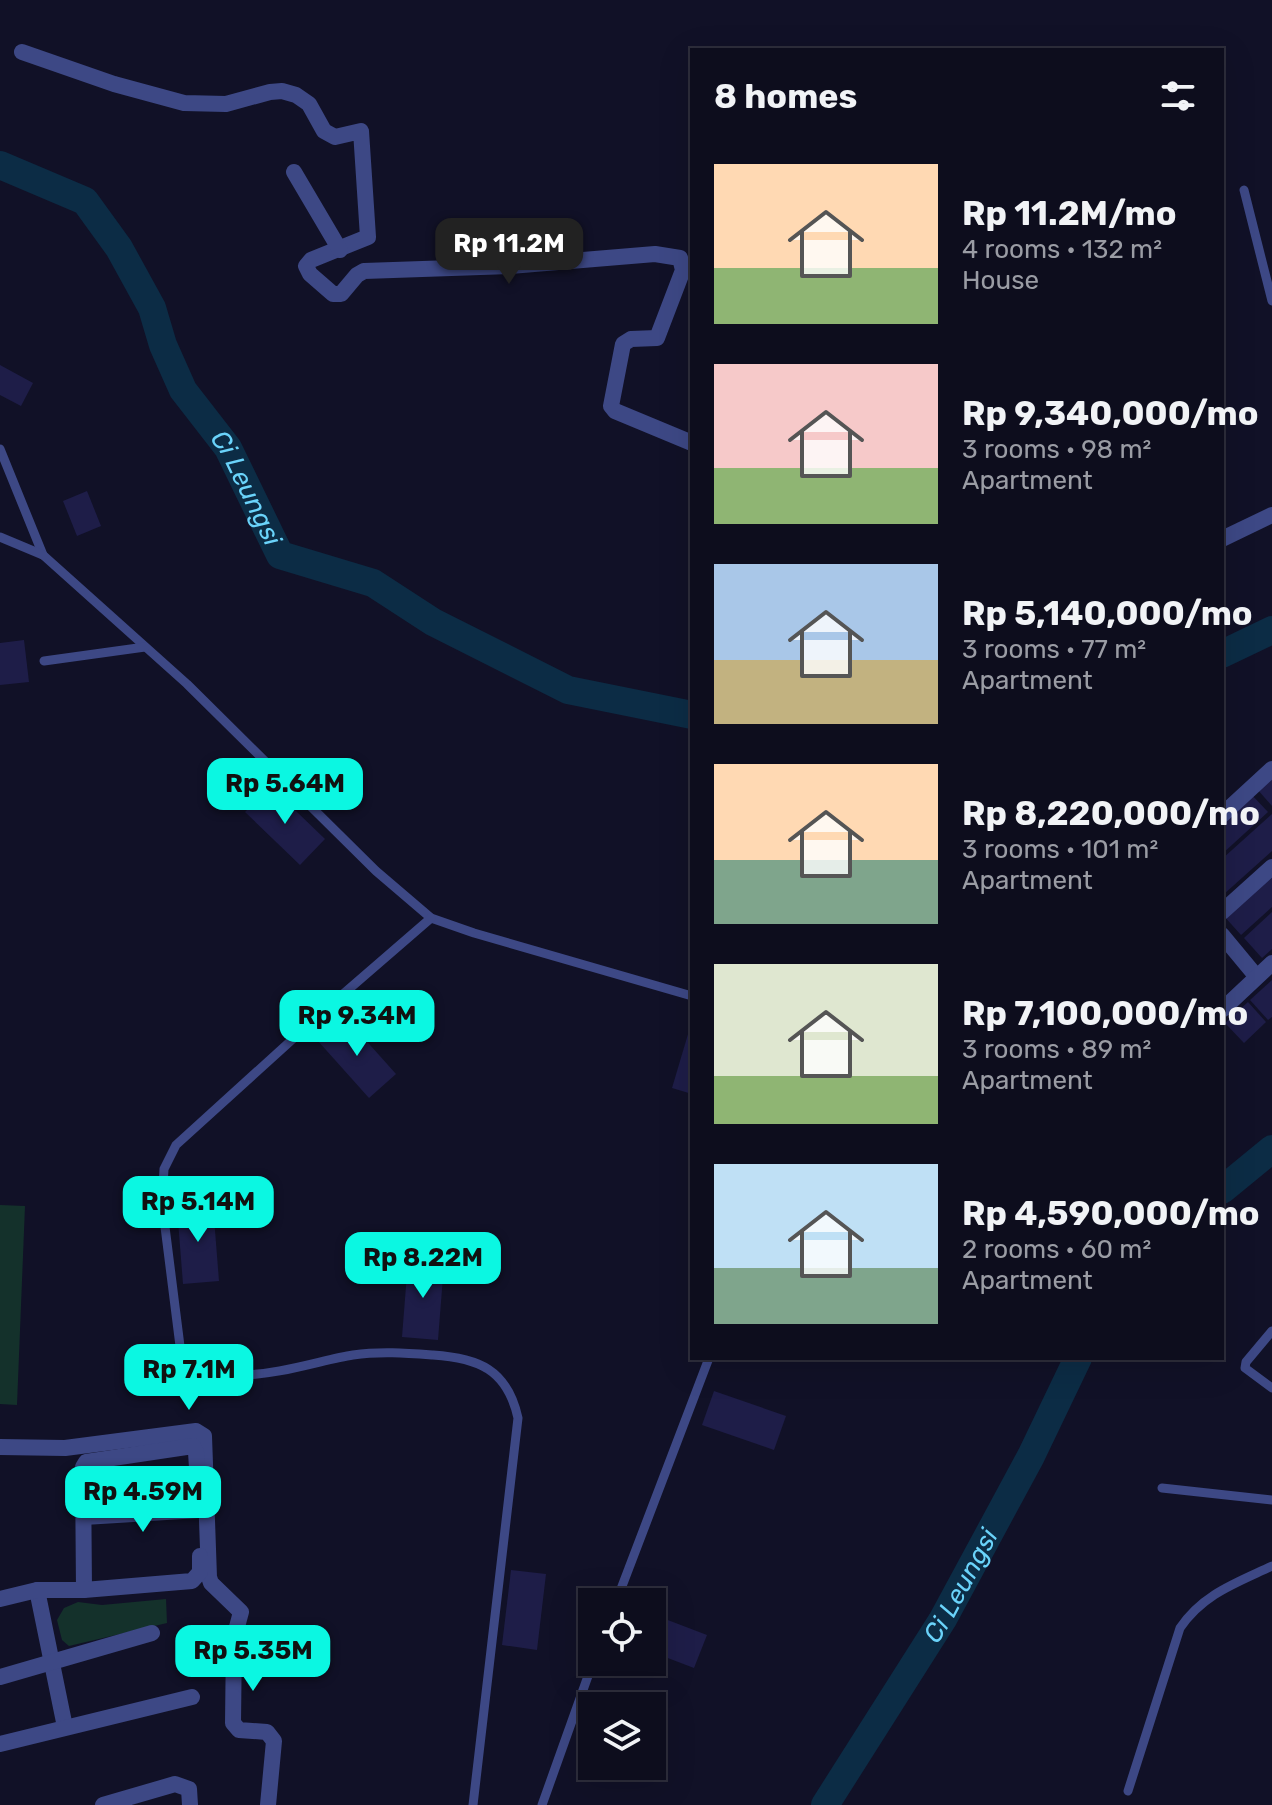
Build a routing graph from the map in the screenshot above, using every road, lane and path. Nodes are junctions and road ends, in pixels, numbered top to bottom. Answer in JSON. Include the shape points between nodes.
{"nodes":[{"id":1,"x":22,"y":52,"type":"dead end"},
{"id":2,"x":294,"y":172,"type":"dead end"},
{"id":3,"x":1244,"y":190,"type":"dead end"},
{"id":4,"x":340,"y":250,"type":"junction"},
{"id":5,"x":1272,"y":301,"type":"edge"},
{"id":6,"x":690,"y":442,"type":"edge"},
{"id":7,"x":0,"y":449,"type":"edge"},
{"id":8,"x":1272,"y":515,"type":"edge"},
{"id":9,"x":0,"y":537,"type":"edge"},
{"id":10,"x":1224,"y":538,"type":"edge"},
{"id":11,"x":43,"y":555,"type":"junction"},
{"id":12,"x":145,"y":647,"type":"junction"},
{"id":13,"x":44,"y":661,"type":"dead end"},
{"id":14,"x":1272,"y":769,"type":"edge"},
{"id":15,"x":1224,"y":813,"type":"edge"},
{"id":16,"x":1272,"y":867,"type":"edge"},
{"id":17,"x":1224,"y":910,"type":"edge"},
{"id":18,"x":431,"y":918,"type":"junction"},
{"id":19,"x":1224,"y":937,"type":"edge"},
{"id":20,"x":1272,"y":963,"type":"edge"},
{"id":21,"x":1256,"y":976,"type":"junction"},
{"id":22,"x":690,"y":995,"type":"edge"},
{"id":23,"x":1224,"y":1008,"type":"edge"},
{"id":24,"x":1272,"y":1331,"type":"edge"},
{"id":25,"x":708,"y":1360,"type":"edge"},
{"id":26,"x":1272,"y":1388,"type":"edge"},
{"id":27,"x":0,"y":1447,"type":"edge"},
{"id":28,"x":1162,"y":1488,"type":"dead end"},
{"id":29,"x":1272,"y":1500,"type":"edge"},
{"id":30,"x":199,"y":1510,"type":"junction"},
{"id":31,"x":84,"y":1517,"type":"junction"},
{"id":32,"x":1272,"y":1566,"type":"edge"},
{"id":33,"x":621,"y":1588,"type":"edge"},
{"id":34,"x":37,"y":1590,"type":"junction"},
{"id":35,"x":84,"y":1590,"type":"junction"},
{"id":36,"x":0,"y":1599,"type":"edge"},
{"id":37,"x":152,"y":1633,"type":"dead end"},
{"id":38,"x":51,"y":1663,"type":"junction"},
{"id":39,"x":588,"y":1676,"type":"edge"},
{"id":40,"x":0,"y":1677,"type":"edge"},
{"id":41,"x":192,"y":1697,"type":"dead end"},
{"id":42,"x":65,"y":1727,"type":"junction"},
{"id":43,"x":0,"y":1744,"type":"edge"},
{"id":44,"x":1128,"y":1791,"type":"dead end"},
{"id":45,"x":103,"y":1805,"type":"edge"},
{"id":46,"x":190,"y":1805,"type":"edge"},
{"id":47,"x":268,"y":1805,"type":"edge"},
{"id":48,"x":473,"y":1805,"type":"edge"},
{"id":49,"x":542,"y":1805,"type":"edge"}],
"edges":[{"from":1,"to":4,"type":"street","via":[[184,103],[226,104],[282,91],[304,99],[324,131],[335,137],[361,131],[369,234]]},
{"from":2,"to":4,"type":"street"},
{"from":3,"to":5,"type":"lane"},
{"from":4,"to":6,"type":"street","via":[[306,266],[336,295],[364,271],[677,256],[683,270],[658,336],[625,342],[611,406]]},
{"from":7,"to":11,"type":"lane"},
{"from":8,"to":10,"type":"street"},
{"from":9,"to":11,"type":"lane"},
{"from":11,"to":12,"type":"lane"},
{"from":12,"to":13,"type":"lane"},
{"from":12,"to":18,"type":"lane","via":[[311,810]]},
{"from":14,"to":15,"type":"street"},
{"from":16,"to":17,"type":"street"},
{"from":18,"to":22,"type":"lane"},
{"from":18,"to":48,"type":"lane","via":[[176,1145],[164,1169],[162,1203],[180,1346],[192,1360],[242,1376],[369,1353],[459,1356],[487,1368],[514,1400],[518,1418]]},
{"from":19,"to":21,"type":"street"},
{"from":20,"to":21,"type":"street"},
{"from":21,"to":23,"type":"street"},
{"from":24,"to":26,"type":"lane","via":[[1245,1368]]},
{"from":25,"to":33,"type":"lane"},
{"from":27,"to":47,"type":"street","via":[[65,1448],[196,1431],[204,1436],[209,1577],[241,1612],[234,1638],[233,1723],[239,1730],[267,1732],[274,1741]]},
{"from":28,"to":29,"type":"lane"},
{"from":30,"to":31,"type":"street"},
{"from":30,"to":31,"type":"street","via":[[193,1446],[86,1462]]},
{"from":30,"to":35,"type":"street","via":[[200,1572],[192,1581]]},
{"from":31,"to":35,"type":"street"},
{"from":32,"to":44,"type":"lane","via":[[1207,1598],[1180,1628]]},
{"from":34,"to":35,"type":"street"},
{"from":34,"to":36,"type":"street"},
{"from":34,"to":38,"type":"street"},
{"from":37,"to":38,"type":"street"},
{"from":38,"to":40,"type":"street"},
{"from":38,"to":42,"type":"street"},
{"from":39,"to":49,"type":"lane"},
{"from":41,"to":42,"type":"street"},
{"from":42,"to":43,"type":"street"},
{"from":45,"to":46,"type":"street","via":[[175,1784],[189,1789]]}]}
